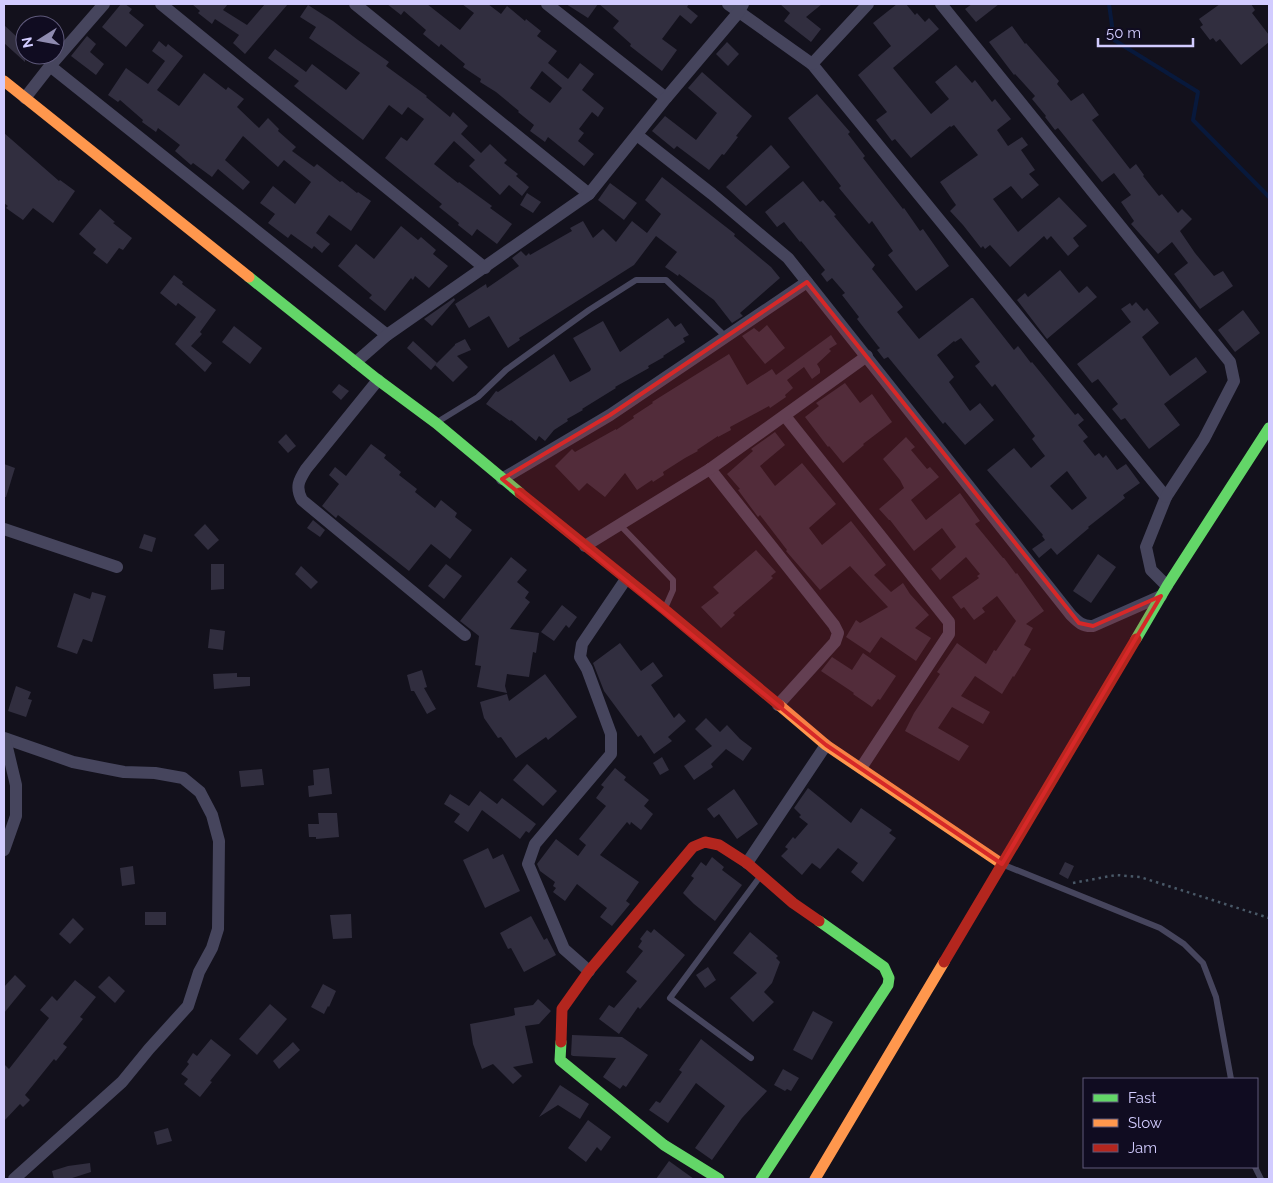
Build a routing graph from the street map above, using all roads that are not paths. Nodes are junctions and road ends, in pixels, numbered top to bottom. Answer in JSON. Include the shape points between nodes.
{"nodes":[{"id":1,"x":104,"y":4,"type":"edge"},
{"id":2,"x":161,"y":4,"type":"edge"},
{"id":3,"x":355,"y":4,"type":"edge"},
{"id":4,"x":547,"y":4,"type":"edge"},
{"id":5,"x":728,"y":4,"type":"edge"},
{"id":6,"x":868,"y":4,"type":"edge"},
{"id":7,"x":941,"y":4,"type":"edge"},
{"id":8,"x":741,"y":8,"type":"edge"},
{"id":9,"x":812,"y":64,"type":"junction"},
{"id":10,"x":50,"y":66,"type":"junction"},
{"id":11,"x":4,"y":81,"type":"edge"},
{"id":12,"x":25,"y":98,"type":"junction"},
{"id":13,"x":666,"y":98,"type":"junction"},
{"id":14,"x":637,"y":136,"type":"junction"},
{"id":15,"x":589,"y":194,"type":"junction"},
{"id":16,"x":485,"y":268,"type":"junction"},
{"id":17,"x":807,"y":282,"type":"junction"},
{"id":18,"x":387,"y":335,"type":"junction"},
{"id":19,"x":726,"y":338,"type":"junction"},
{"id":20,"x":867,"y":356,"type":"junction"},
{"id":21,"x":356,"y":362,"type":"junction"},
{"id":22,"x":378,"y":380,"type":"junction"},
{"id":23,"x":785,"y":416,"type":"junction"},
{"id":24,"x":436,"y":423,"type":"junction"},
{"id":25,"x":1269,"y":428,"type":"edge"},
{"id":26,"x":710,"y":468,"type":"junction"},
{"id":27,"x":502,"y":479,"type":"junction"},
{"id":28,"x":1166,"y":497,"type":"junction"},
{"id":29,"x":620,"y":525,"type":"junction"},
{"id":30,"x":4,"y":529,"type":"edge"},
{"id":31,"x":585,"y":546,"type":"junction"},
{"id":32,"x":118,"y":567,"type":"dead end"},
{"id":33,"x":626,"y":580,"type":"junction"},
{"id":34,"x":1164,"y":591,"type":"junction"},
{"id":35,"x":664,"y":609,"type":"junction"},
{"id":36,"x":465,"y":635,"type":"dead end"},
{"id":37,"x":778,"y":705,"type":"junction"},
{"id":38,"x":4,"y":738,"type":"edge"},
{"id":39,"x":826,"y":745,"type":"junction"},
{"id":40,"x":861,"y":768,"type":"junction"},
{"id":41,"x":4,"y":850,"type":"edge"},
{"id":42,"x":747,"y":863,"type":"junction"},
{"id":43,"x":1002,"y":864,"type":"junction"},
{"id":44,"x":761,"y":875,"type":"junction"},
{"id":45,"x":589,"y":971,"type":"junction"},
{"id":46,"x":751,"y":1058,"type":"dead end"},
{"id":47,"x":1231,"y":1078,"type":"edge"},
{"id":48,"x":14,"y":1179,"type":"edge"},
{"id":49,"x":719,"y":1179,"type":"edge"},
{"id":50,"x":761,"y":1179,"type":"edge"},
{"id":51,"x":815,"y":1179,"type":"edge"}],
"edges":[{"from":1,"to":10,"type":"street"},
{"from":2,"to":16,"type":"street"},
{"from":3,"to":15,"type":"street"},
{"from":4,"to":13,"type":"street"},
{"from":5,"to":8,"type":"street"},
{"from":6,"to":9,"type":"street"},
{"from":7,"to":28,"type":"street","via":[[1230,362],[1234,381],[1204,439]]},
{"from":8,"to":9,"type":"street"},
{"from":8,"to":13,"type":"street"},
{"from":9,"to":28,"type":"street"},
{"from":10,"to":12,"type":"street"},
{"from":10,"to":18,"type":"street"},
{"from":11,"to":12,"type":"street"},
{"from":12,"to":21,"type":"street"},
{"from":13,"to":14,"type":"street"},
{"from":14,"to":15,"type":"street"},
{"from":14,"to":17,"type":"street","via":[[788,258]]},
{"from":15,"to":16,"type":"street"},
{"from":16,"to":18,"type":"street"},
{"from":17,"to":19,"type":"street"},
{"from":17,"to":20,"type":"street"},
{"from":18,"to":21,"type":"street"},
{"from":19,"to":24,"type":"lane","via":[[666,280],[636,280],[589,310],[506,370],[478,396]]},
{"from":19,"to":27,"type":"street","via":[[610,415]]},
{"from":20,"to":23,"type":"street"},
{"from":20,"to":34,"type":"street","via":[[1079,624],[1093,626]]},
{"from":21,"to":22,"type":"street"},
{"from":22,"to":24,"type":"street"},
{"from":22,"to":36,"type":"street","via":[[306,468],[297,490],[302,500]]},
{"from":23,"to":26,"type":"street"},
{"from":23,"to":40,"type":"street","via":[[949,622],[949,634]]},
{"from":24,"to":27,"type":"street"},
{"from":25,"to":34,"type":"street"},
{"from":26,"to":29,"type":"street"},
{"from":26,"to":37,"type":"street","via":[[838,633],[835,642]]},
{"from":27,"to":31,"type":"street"},
{"from":28,"to":34,"type":"street","via":[[1146,547],[1151,570]]},
{"from":29,"to":31,"type":"street"},
{"from":29,"to":35,"type":"lane","via":[[673,580],[673,590]]},
{"from":30,"to":32,"type":"street"},
{"from":31,"to":33,"type":"street"},
{"from":33,"to":35,"type":"street"},
{"from":33,"to":45,"type":"street","via":[[582,644],[580,657],[611,734],[611,754],[535,844],[528,864],[564,949]]},
{"from":34,"to":43,"type":"street"},
{"from":35,"to":37,"type":"street"},
{"from":37,"to":39,"type":"street"},
{"from":38,"to":41,"type":"street","via":[[16,785],[16,816]]},
{"from":38,"to":48,"type":"street","via":[[73,762],[124,772],[183,778],[200,792],[212,815],[219,841],[218,929],[188,1006],[122,1082]]},
{"from":39,"to":40,"type":"street"},
{"from":39,"to":42,"type":"street"},
{"from":40,"to":43,"type":"street"},
{"from":42,"to":44,"type":"street"},
{"from":42,"to":45,"type":"street","via":[[714,843],[697,844]]},
{"from":43,"to":47,"type":"lane","via":[[1160,928],[1184,944],[1202,963],[1216,997]]},
{"from":43,"to":51,"type":"street"},
{"from":44,"to":46,"type":"lane","via":[[670,998]]},
{"from":44,"to":50,"type":"street","via":[[884,967],[889,978],[888,985]]},
{"from":45,"to":49,"type":"street","via":[[562,1009],[560,1060],[664,1145]]}]}
